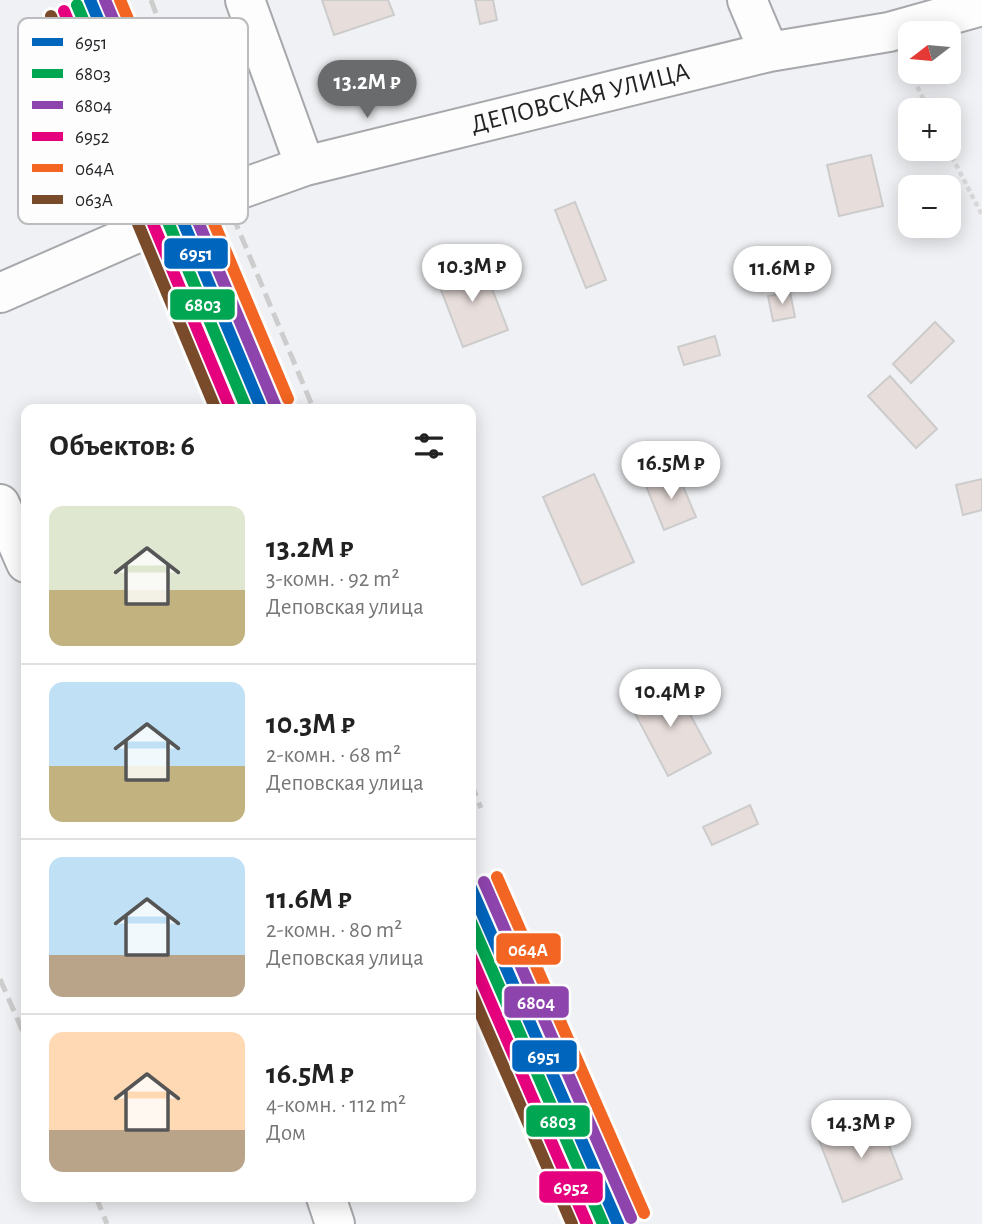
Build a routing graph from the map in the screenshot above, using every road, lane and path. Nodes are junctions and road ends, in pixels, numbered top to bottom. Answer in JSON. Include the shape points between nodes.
{"nodes":[{"id":1,"x":245,"y":0,"type":"edge"},
{"id":2,"x":747,"y":0,"type":"edge"},
{"id":3,"x":982,"y":6,"type":"edge"},
{"id":4,"x":889,"y":32,"type":"junction"},
{"id":5,"x":769,"y":52,"type":"junction"},
{"id":6,"x":923,"y":98,"type":"edge"},
{"id":7,"x":954,"y":161,"type":"edge"},
{"id":8,"x":305,"y":166,"type":"junction"},
{"id":9,"x":248,"y":187,"type":"edge"},
{"id":10,"x":982,"y":215,"type":"edge"},
{"id":11,"x":158,"y":224,"type":"edge"},
{"id":12,"x":0,"y":293,"type":"edge"},
{"id":13,"x":0,"y":503,"type":"edge"},
{"id":14,"x":21,"y":551,"type":"edge"},
{"id":15,"x":328,"y":1202,"type":"edge"},
{"id":16,"x":335,"y":1224,"type":"edge"}],
"edges":[{"from":1,"to":8,"type":"street"},
{"from":2,"to":5,"type":"street"},
{"from":3,"to":4,"type":"street","name":"ДЕПОВСКАЯ УЛИЦА"},
{"from":4,"to":5,"type":"street","name":"ДЕПОВСКАЯ УЛИЦА"},
{"from":4,"to":6,"type":"path"},
{"from":5,"to":8,"type":"street","name":"ДЕПОВСКАЯ УЛИЦА"},
{"from":7,"to":10,"type":"path"},
{"from":8,"to":9,"type":"street","name":"ДЕПОВСКАЯ УЛИЦА"},
{"from":11,"to":12,"type":"street","name":"ДЕПОВСКАЯ УЛИЦА"},
{"from":13,"to":14,"type":"street"},
{"from":15,"to":16,"type":"street"}]}
